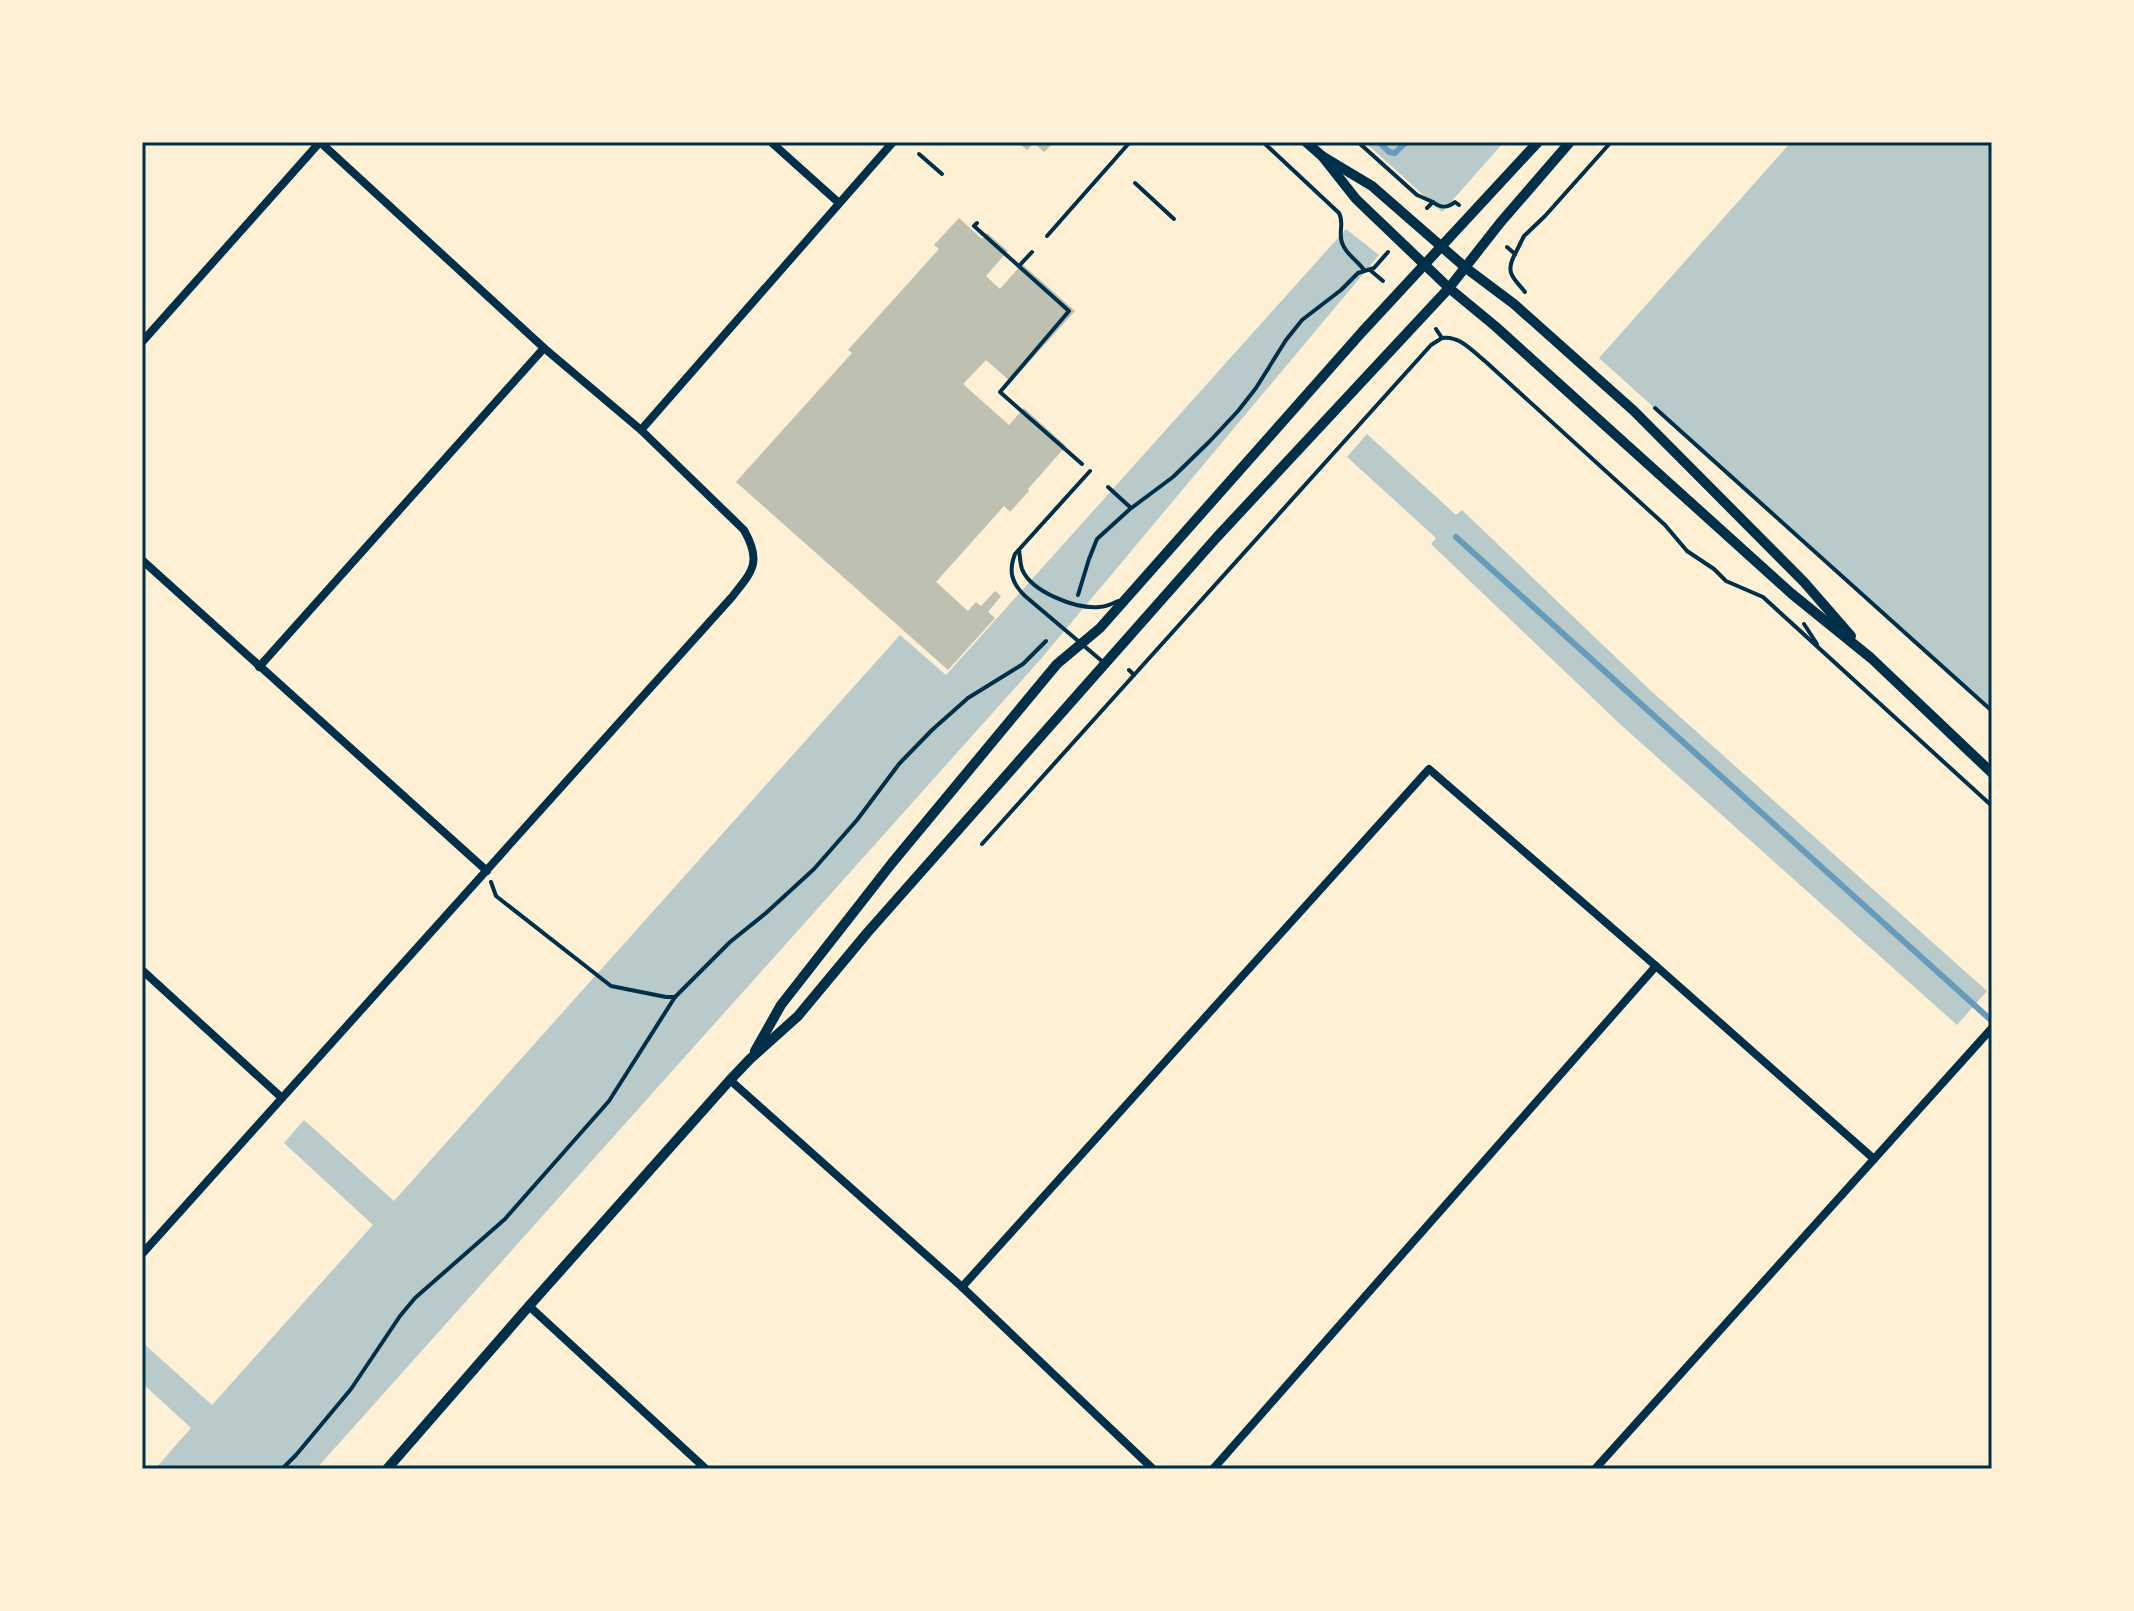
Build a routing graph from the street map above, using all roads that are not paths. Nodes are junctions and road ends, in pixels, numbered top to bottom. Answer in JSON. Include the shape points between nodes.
{"nodes":[{"id":1,"x":320,"y":142,"type":"edge"},
{"id":2,"x":771,"y":142,"type":"edge"},
{"id":3,"x":893,"y":142,"type":"edge"},
{"id":4,"x":1306,"y":142,"type":"edge"},
{"id":5,"x":1538,"y":142,"type":"edge"},
{"id":6,"x":1570,"y":142,"type":"edge"},
{"id":7,"x":1322,"y":156,"type":"junction"},
{"id":8,"x":1135,"y":183,"type":"dead end"},
{"id":9,"x":839,"y":203,"type":"junction"},
{"id":10,"x":1174,"y":219,"type":"dead end"},
{"id":11,"x":1442,"y":248,"type":"junction"},
{"id":12,"x":1425,"y":265,"type":"junction"},
{"id":13,"x":1466,"y":268,"type":"junction"},
{"id":14,"x":1449,"y":288,"type":"junction"},
{"id":15,"x":142,"y":342,"type":"edge"},
{"id":16,"x":544,"y":348,"type":"junction"},
{"id":17,"x":641,"y":430,"type":"junction"},
{"id":18,"x":1090,"y":471,"type":"dead end"},
{"id":19,"x":1019,"y":550,"type":"junction"},
{"id":20,"x":142,"y":560,"type":"edge"},
{"id":21,"x":1128,"y":597,"type":"junction"},
{"id":22,"x":1081,"y":644,"type":"junction"},
{"id":23,"x":1871,"y":658,"type":"junction"},
{"id":24,"x":1105,"y":664,"type":"junction"},
{"id":25,"x":259,"y":667,"type":"junction"},
{"id":26,"x":1992,"y":773,"type":"edge"},
{"id":27,"x":487,"y":871,"type":"junction"},
{"id":28,"x":1656,"y":966,"type":"junction"},
{"id":29,"x":142,"y":970,"type":"edge"},
{"id":30,"x":1992,"y":1028,"type":"edge"},
{"id":31,"x":750,"y":1059,"type":"junction"},
{"id":32,"x":730,"y":1080,"type":"junction"},
{"id":33,"x":282,"y":1098,"type":"junction"},
{"id":34,"x":1874,"y":1159,"type":"junction"},
{"id":35,"x":142,"y":1254,"type":"edge"},
{"id":36,"x":962,"y":1287,"type":"junction"},
{"id":37,"x":529,"y":1306,"type":"junction"},
{"id":38,"x":387,"y":1469,"type":"edge"},
{"id":39,"x":706,"y":1469,"type":"edge"},
{"id":40,"x":1153,"y":1469,"type":"edge"},
{"id":41,"x":1213,"y":1469,"type":"edge"},
{"id":42,"x":1595,"y":1469,"type":"edge"}],
"edges":[{"from":1,"to":15,"type":"street"},
{"from":1,"to":16,"type":"street"},
{"from":2,"to":9,"type":"street"},
{"from":3,"to":9,"type":"street"},
{"from":4,"to":7,"type":"street"},
{"from":5,"to":11,"type":"street"},
{"from":6,"to":13,"type":"street"},
{"from":7,"to":11,"type":"street","via":[[1372,186]]},
{"from":7,"to":12,"type":"street","via":[[1356,199]]},
{"from":8,"to":10,"type":"lane"},
{"from":9,"to":17,"type":"street"},
{"from":11,"to":12,"type":"street"},
{"from":11,"to":13,"type":"street"},
{"from":12,"to":14,"type":"street"},
{"from":12,"to":21,"type":"street"},
{"from":13,"to":14,"type":"street"},
{"from":13,"to":23,"type":"street","via":[[1634,411],[1804,582]]},
{"from":14,"to":23,"type":"street"},
{"from":14,"to":24,"type":"street"},
{"from":16,"to":17,"type":"street"},
{"from":16,"to":25,"type":"street"},
{"from":17,"to":27,"type":"street","via":[[744,530],[756,558],[731,598]]},
{"from":18,"to":19,"type":"lane"},
{"from":19,"to":21,"type":"lane","via":[[1022,570],[1047,594],[1097,608]]},
{"from":19,"to":22,"type":"lane","via":[[1011,565],[1017,588]]},
{"from":20,"to":25,"type":"street"},
{"from":21,"to":22,"type":"street"},
{"from":22,"to":24,"type":"lane"},
{"from":22,"to":31,"type":"street","via":[[1057,664],[892,863],[781,1005]]},
{"from":23,"to":26,"type":"street"},
{"from":24,"to":31,"type":"street","via":[[798,1016]]},
{"from":25,"to":27,"type":"street"},
{"from":27,"to":33,"type":"street"},
{"from":28,"to":34,"type":"street"},
{"from":28,"to":36,"type":"street","via":[[1429,769]]},
{"from":28,"to":41,"type":"street"},
{"from":29,"to":33,"type":"street"},
{"from":30,"to":34,"type":"street"},
{"from":31,"to":32,"type":"street"},
{"from":32,"to":36,"type":"street"},
{"from":32,"to":37,"type":"street"},
{"from":33,"to":35,"type":"street"},
{"from":34,"to":42,"type":"street"},
{"from":36,"to":40,"type":"street"},
{"from":37,"to":38,"type":"street"},
{"from":37,"to":39,"type":"street"}]}
